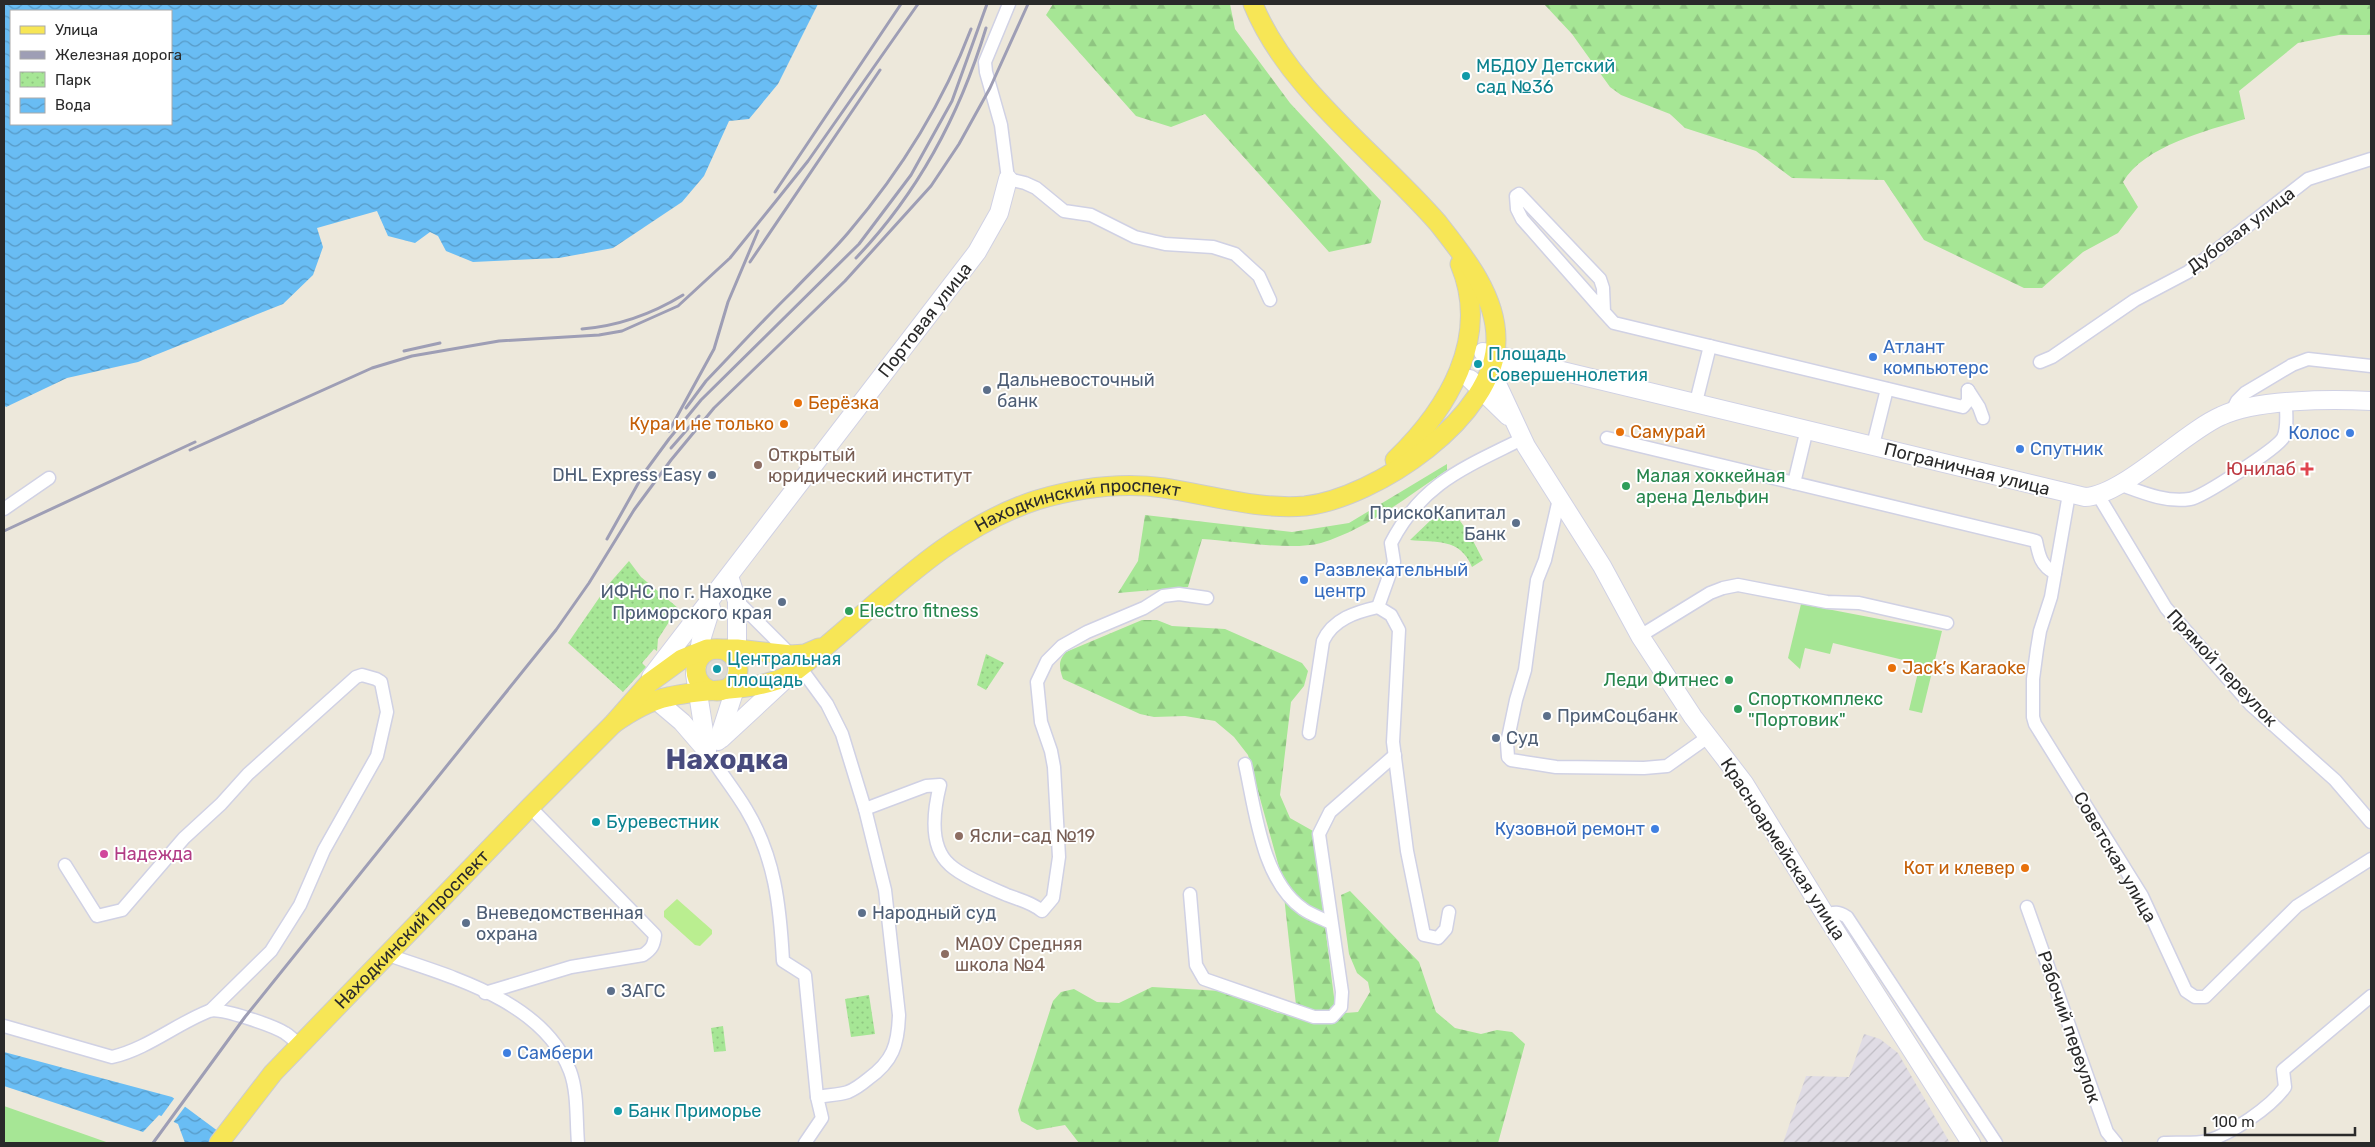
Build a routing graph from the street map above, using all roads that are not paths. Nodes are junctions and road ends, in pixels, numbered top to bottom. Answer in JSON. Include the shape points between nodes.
{"nodes":[{"id":1,"x":1009,"y":4,"type":"edge"},
{"id":2,"x":1253,"y":4,"type":"edge"},
{"id":3,"x":2371,"y":159,"type":"edge"},
{"id":4,"x":1008,"y":179,"type":"junction"},
{"id":5,"x":1438,"y":223,"type":"junction"},
{"id":6,"x":1270,"y":300,"type":"dead end"},
{"id":7,"x":1604,"y":312,"type":"junction"},
{"id":8,"x":1710,"y":346,"type":"junction"},
{"id":9,"x":1489,"y":359,"type":"junction"},
{"id":10,"x":2040,"y":362,"type":"dead end"},
{"id":11,"x":2371,"y":366,"type":"edge"},
{"id":12,"x":1472,"y":377,"type":"junction"},
{"id":13,"x":1887,"y":389,"type":"junction"},
{"id":14,"x":2371,"y":401,"type":"edge"},
{"id":15,"x":1696,"y":402,"type":"junction"},
{"id":16,"x":2286,"y":404,"type":"junction"},
{"id":17,"x":2232,"y":411,"type":"junction"},
{"id":18,"x":1983,"y":418,"type":"dead end"},
{"id":19,"x":1807,"y":429,"type":"junction"},
{"id":20,"x":1519,"y":433,"type":"junction"},
{"id":21,"x":1607,"y":438,"type":"dead end"},
{"id":22,"x":1873,"y":446,"type":"junction"},
{"id":23,"x":49,"y":478,"type":"dead end"},
{"id":24,"x":1794,"y":483,"type":"junction"},
{"id":25,"x":2119,"y":484,"type":"junction"},
{"id":26,"x":1356,"y":492,"type":"junction"},
{"id":27,"x":2069,"y":494,"type":"junction"},
{"id":28,"x":2098,"y":495,"type":"junction"},
{"id":29,"x":1559,"y":499,"type":"junction"},
{"id":30,"x":4,"y":509,"type":"edge"},
{"id":31,"x":2055,"y":573,"type":"junction"},
{"id":32,"x":729,"y":576,"type":"junction"},
{"id":33,"x":716,"y":594,"type":"junction"},
{"id":34,"x":1207,"y":598,"type":"dead end"},
{"id":35,"x":737,"y":601,"type":"junction"},
{"id":36,"x":1378,"y":607,"type":"junction"},
{"id":37,"x":1947,"y":623,"type":"dead end"},
{"id":38,"x":1640,"y":636,"type":"junction"},
{"id":39,"x":717,"y":649,"type":"junction"},
{"id":40,"x":737,"y":649,"type":"junction"},
{"id":41,"x":697,"y":660,"type":"junction"},
{"id":42,"x":793,"y":666,"type":"junction"},
{"id":43,"x":736,"y":679,"type":"junction"},
{"id":44,"x":716,"y":691,"type":"junction"},
{"id":45,"x":697,"y":693,"type":"junction"},
{"id":46,"x":648,"y":696,"type":"junction"},
{"id":47,"x":1309,"y":733,"type":"dead end"},
{"id":48,"x":1708,"y":737,"type":"junction"},
{"id":49,"x":713,"y":746,"type":"junction"},
{"id":50,"x":1395,"y":755,"type":"junction"},
{"id":51,"x":1246,"y":764,"type":"dead end"},
{"id":52,"x":530,"y":807,"type":"junction"},
{"id":53,"x":865,"y":809,"type":"junction"},
{"id":54,"x":2371,"y":822,"type":"edge"},
{"id":55,"x":2371,"y":859,"type":"edge"},
{"id":56,"x":65,"y":866,"type":"dead end"},
{"id":57,"x":1190,"y":894,"type":"dead end"},
{"id":58,"x":2027,"y":907,"type":"dead end"},
{"id":59,"x":1449,"y":912,"type":"dead end"},
{"id":60,"x":1826,"y":916,"type":"junction"},
{"id":61,"x":1331,"y":923,"type":"junction"},
{"id":62,"x":388,"y":955,"type":"junction"},
{"id":63,"x":485,"y":993,"type":"junction"},
{"id":64,"x":2371,"y":996,"type":"edge"},
{"id":65,"x":211,"y":1010,"type":"junction"},
{"id":66,"x":4,"y":1026,"type":"edge"},
{"id":67,"x":299,"y":1045,"type":"junction"},
{"id":68,"x":817,"y":1097,"type":"junction"},
{"id":69,"x":219,"y":1143,"type":"edge"},
{"id":70,"x":578,"y":1143,"type":"edge"},
{"id":71,"x":805,"y":1143,"type":"edge"},
{"id":72,"x":1971,"y":1143,"type":"edge"},
{"id":73,"x":1996,"y":1143,"type":"edge"},
{"id":74,"x":2116,"y":1143,"type":"edge"},
{"id":75,"x":2164,"y":1143,"type":"edge"}],
"edges":[{"from":1,"to":4,"type":"street","via":[[985,62],[1001,126]]},
{"from":2,"to":5,"type":"main road","via":[[1277,52],[1302,82]]},
{"from":3,"to":10,"type":"street","name":"Дубовая улица","via":[[2308,179],[2188,272],[2135,300]]},
{"from":4,"to":6,"type":"street","via":[[1036,188],[1064,211],[1091,215],[1135,237],[1165,244],[1213,247],[1235,254],[1259,276]]},
{"from":4,"to":32,"type":"main road","name":"Портовая улица","via":[[1000,213],[977,252]]},
{"from":5,"to":9,"type":"main road","via":[[1457,246],[1488,297],[1495,324]]},
{"from":5,"to":12,"type":"main road","via":[[1450,242],[1468,290]]},
{"from":7,"to":7,"type":"street","via":[[1522,219],[1516,196],[1519,194],[1600,279]]},
{"from":7,"to":8,"type":"street","via":[[1614,323]]},
{"from":8,"to":13,"type":"street"},
{"from":8,"to":15,"type":"street"},
{"from":9,"to":12,"type":"main road"},
{"from":9,"to":12,"type":"main road","via":[[1471,353]]},
{"from":9,"to":15,"type":"main road","name":"Пограничная улица","via":[[1547,367]]},
{"from":9,"to":20,"type":"main road","name":"Красноармейская улица"},
{"from":11,"to":17,"type":"street","via":[[2308,359],[2292,365],[2245,394]]},
{"from":12,"to":20,"type":"main road","name":"Красноармейская улица"},
{"from":12,"to":26,"type":"main road","via":[[1448,395],[1418,436],[1389,466]]},
{"from":12,"to":26,"type":"main road","via":[[1461,416],[1433,443]]},
{"from":13,"to":18,"type":"street","via":[[1962,407],[1968,401],[1968,390]]},
{"from":13,"to":22,"type":"street"},
{"from":14,"to":16,"type":"main road","name":"Пограничная улица"},
{"from":15,"to":19,"type":"main road","name":"Пограничная улица"},
{"from":16,"to":17,"type":"main road","name":"Пограничная улица"},
{"from":16,"to":25,"type":"street","via":[[2286,428],[2278,444],[2201,496],[2179,500],[2158,497]]},
{"from":17,"to":25,"type":"main road","name":"Пограничная улица","via":[[2204,425]]},
{"from":19,"to":22,"type":"main road","name":"Пограничная улица"},
{"from":19,"to":24,"type":"street"},
{"from":20,"to":29,"type":"main road","name":"Красноармейская улица"},
{"from":20,"to":36,"type":"street","via":[[1452,473],[1411,510],[1391,543],[1394,562]]},
{"from":21,"to":24,"type":"street"},
{"from":22,"to":27,"type":"main road","name":"Пограничная улица"},
{"from":23,"to":30,"type":"street"},
{"from":24,"to":31,"type":"street","via":[[2036,541],[2039,558],[2047,569]]},
{"from":25,"to":28,"type":"main road","name":"Пограничная улица"},
{"from":26,"to":42,"type":"main road","name":"Находкинский проспект","via":[[1305,506],[1273,505],[1135,486],[1091,488],[1040,499],[996,516],[952,542],[837,636]]},
{"from":27,"to":28,"type":"main road","name":"Пограничная улица"},
{"from":27,"to":31,"type":"street","name":"Советская улица"},
{"from":28,"to":54,"type":"street","name":"Прямой переулок","via":[[2166,608],[2251,705],[2335,780]]},
{"from":29,"to":38,"type":"main road","name":"Красноармейская улица","via":[[1602,566]]},
{"from":29,"to":48,"type":"street","via":[[1537,580],[1525,670],[1516,700],[1508,757],[1556,767],[1667,766]]},
{"from":31,"to":55,"type":"street","name":"Советская улица","via":[[2033,679],[2035,724],[2142,896],[2186,991],[2195,997],[2205,997],[2297,906]]},
{"from":32,"to":33,"type":"main road","name":"Портовая улица"},
{"from":32,"to":35,"type":"main road"},
{"from":33,"to":41,"type":"main road"},
{"from":33,"to":46,"type":"main road","name":"Портовая улица"},
{"from":34,"to":53,"type":"street","via":[[1179,594],[1163,596],[1062,646],[1047,662],[1037,682],[1041,722],[1054,767],[1059,842],[1053,898],[1042,911],[1034,904],[974,878],[944,858],[934,821],[940,785],[926,786]]},
{"from":35,"to":40,"type":"main road"},
{"from":35,"to":42,"type":"street"},
{"from":36,"to":47,"type":"street","via":[[1358,611],[1334,624],[1326,634]]},
{"from":36,"to":50,"type":"street","via":[[1391,615],[1399,630]]},
{"from":37,"to":38,"type":"street","via":[[1859,603],[1827,602],[1738,585],[1710,594]]},
{"from":38,"to":48,"type":"main road","name":"Красноармейская улица"},
{"from":39,"to":40,"type":"main road","name":"Находкинский проспект"},
{"from":39,"to":41,"type":"main road","name":"Находкинский проспект"},
{"from":39,"to":43,"type":"main road","via":[[734,658]]},
{"from":40,"to":42,"type":"main road","name":"Находкинский проспект"},
{"from":40,"to":43,"type":"main road"},
{"from":41,"to":44,"type":"main road","via":[[699,682]]},
{"from":41,"to":45,"type":"main road"},
{"from":41,"to":46,"type":"main road","name":"Находкинский проспект","via":[[674,664]]},
{"from":42,"to":43,"type":"main road","name":"Находкинский проспект","via":[[769,682]]},
{"from":42,"to":49,"type":"main road"},
{"from":42,"to":53,"type":"street","via":[[836,719]]},
{"from":43,"to":44,"type":"main road","name":"Находкинский проспект"},
{"from":43,"to":49,"type":"main road"},
{"from":44,"to":45,"type":"main road","name":"Находкинский проспект"},
{"from":45,"to":46,"type":"main road","name":"Находкинский проспект"},
{"from":45,"to":49,"type":"main road"},
{"from":46,"to":49,"type":"main road"},
{"from":46,"to":52,"type":"main road","name":"Находкинский проспект","via":[[613,724]]},
{"from":48,"to":60,"type":"main road","name":"Красноармейская улица","via":[[1744,783]]},
{"from":49,"to":68,"type":"street","via":[[764,844],[772,868],[780,905],[783,961],[805,975]]},
{"from":50,"to":59,"type":"street","via":[[1407,850],[1424,935],[1438,938],[1446,929]]},
{"from":50,"to":61,"type":"street","via":[[1330,812],[1319,834]]},
{"from":51,"to":61,"type":"street","via":[[1262,843],[1277,881],[1302,909]]},
{"from":52,"to":62,"type":"main road","name":"Находкинский проспект"},
{"from":52,"to":63,"type":"street","via":[[655,935],[654,943],[651,950],[643,955],[571,967]]},
{"from":53,"to":68,"type":"street","via":[[889,913],[898,1032],[889,1061],[881,1070],[848,1092]]},
{"from":56,"to":65,"type":"street","via":[[97,916],[122,910],[184,838],[248,774],[356,677],[362,675],[381,682],[387,712],[377,756],[324,850],[300,905],[271,952]]},
{"from":57,"to":61,"type":"street","via":[[1196,965],[1204,978],[1314,1017],[1332,1017],[1341,1007],[1342,992]]},
{"from":58,"to":74,"type":"street","name":"Рабочий переулок","via":[[2100,1115]]},
{"from":60,"to":72,"type":"main road","name":"Красноармейская улица"},
{"from":60,"to":73,"type":"street","via":[[1840,912],[1847,917]]},
{"from":62,"to":63,"type":"street"},
{"from":62,"to":67,"type":"main road","name":"Находкинский проспект"},
{"from":63,"to":70,"type":"street","via":[[511,1004],[533,1020],[561,1053],[570,1072]]},
{"from":64,"to":75,"type":"street","via":[[2283,1070],[2285,1087],[2281,1094],[2245,1121],[2222,1136],[2204,1141]]},
{"from":65,"to":66,"type":"street","via":[[112,1057]]},
{"from":65,"to":67,"type":"street","via":[[240,1015],[272,1026]]},
{"from":67,"to":69,"type":"main road","name":"Находкинский проспект","via":[[272,1073]]},
{"from":68,"to":71,"type":"street","via":[[822,1118]]}]}
